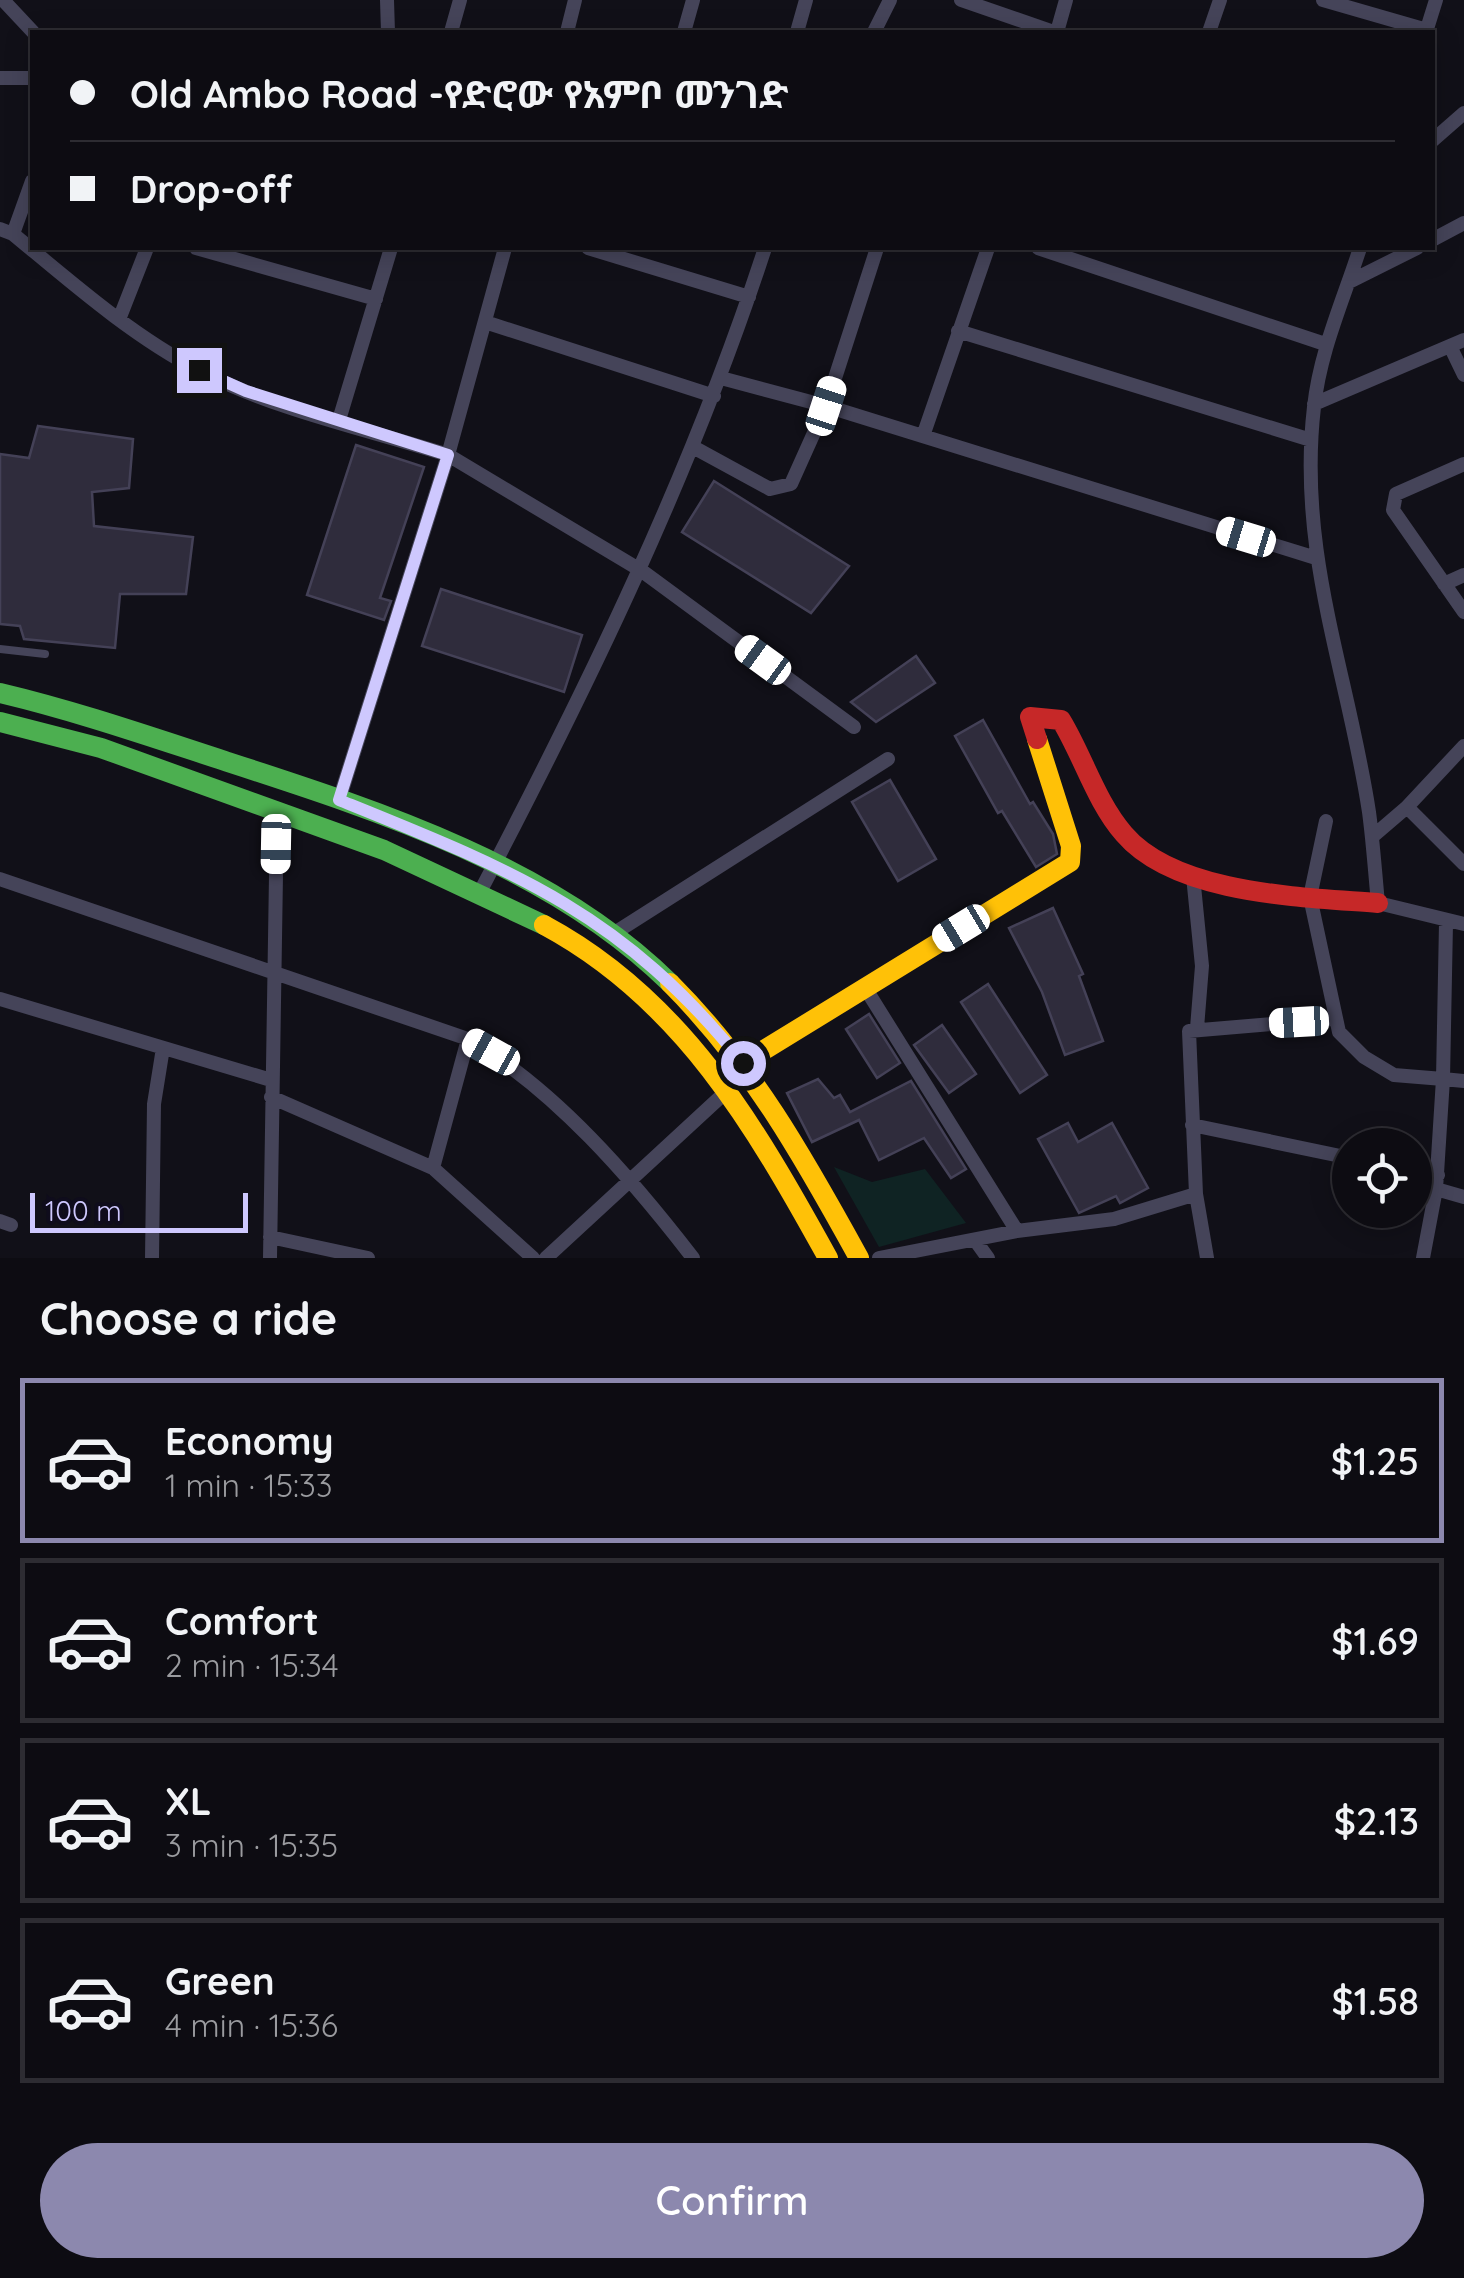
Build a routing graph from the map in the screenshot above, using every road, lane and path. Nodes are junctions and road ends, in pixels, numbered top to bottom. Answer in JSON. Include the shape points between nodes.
{"nodes":[{"id":1,"x":3,"y":0,"type":"edge"},
{"id":2,"x":387,"y":0,"type":"edge"},
{"id":3,"x":460,"y":0,"type":"edge"},
{"id":4,"x":575,"y":0,"type":"edge"},
{"id":5,"x":693,"y":0,"type":"edge"},
{"id":6,"x":806,"y":0,"type":"edge"},
{"id":7,"x":890,"y":0,"type":"edge"},
{"id":8,"x":961,"y":0,"type":"edge"},
{"id":9,"x":1066,"y":0,"type":"edge"},
{"id":10,"x":1220,"y":0,"type":"edge"},
{"id":11,"x":1323,"y":0,"type":"edge"},
{"id":12,"x":1436,"y":0,"type":"edge"},
{"id":13,"x":32,"y":30,"type":"edge"},
{"id":14,"x":388,"y":30,"type":"edge"},
{"id":15,"x":452,"y":30,"type":"edge"},
{"id":16,"x":568,"y":30,"type":"edge"},
{"id":17,"x":685,"y":30,"type":"edge"},
{"id":18,"x":798,"y":30,"type":"edge"},
{"id":19,"x":875,"y":30,"type":"edge"},
{"id":20,"x":1050,"y":30,"type":"edge"},
{"id":21,"x":1057,"y":30,"type":"edge"},
{"id":22,"x":1210,"y":30,"type":"edge"},
{"id":23,"x":1420,"y":30,"type":"edge"},
{"id":24,"x":1428,"y":30,"type":"edge"},
{"id":25,"x":0,"y":78,"type":"edge"},
{"id":26,"x":30,"y":78,"type":"edge"},
{"id":27,"x":1464,"y":113,"type":"edge"},
{"id":28,"x":1435,"y":138,"type":"edge"},
{"id":29,"x":30,"y":184,"type":"edge"},
{"id":30,"x":1464,"y":224,"type":"edge"},
{"id":31,"x":7,"y":231,"type":"edge"},
{"id":32,"x":1435,"y":238,"type":"edge"},
{"id":33,"x":30,"y":249,"type":"edge"},
{"id":34,"x":32,"y":250,"type":"edge"},
{"id":35,"x":145,"y":250,"type":"edge"},
{"id":36,"x":203,"y":250,"type":"edge"},
{"id":37,"x":390,"y":250,"type":"edge"},
{"id":38,"x":504,"y":250,"type":"edge"},
{"id":39,"x":595,"y":250,"type":"edge"},
{"id":40,"x":764,"y":250,"type":"edge"},
{"id":41,"x":876,"y":250,"type":"edge"},
{"id":42,"x":987,"y":250,"type":"edge"},
{"id":43,"x":1044,"y":250,"type":"edge"},
{"id":44,"x":1359,"y":250,"type":"edge"},
{"id":45,"x":1413,"y":250,"type":"edge"},
{"id":46,"x":1349,"y":282,"type":"junction"},
{"id":47,"x":749,"y":296,"type":"junction"},
{"id":48,"x":376,"y":298,"type":"junction"},
{"id":49,"x":120,"y":317,"type":"junction"},
{"id":50,"x":485,"y":322,"type":"junction"},
{"id":51,"x":958,"y":332,"type":"junction"},
{"id":52,"x":1457,"y":342,"type":"edge"},
{"id":53,"x":1326,"y":344,"type":"junction"},
{"id":54,"x":1464,"y":375,"type":"edge"},
{"id":55,"x":721,"y":378,"type":"junction"},
{"id":56,"x":714,"y":396,"type":"junction"},
{"id":57,"x":1314,"y":404,"type":"junction"},
{"id":58,"x":826,"y":406,"type":"junction"},
{"id":59,"x":339,"y":420,"type":"junction"},
{"id":60,"x":923,"y":436,"type":"junction"},
{"id":61,"x":1311,"y":440,"type":"junction"},
{"id":62,"x":693,"y":447,"type":"junction"},
{"id":63,"x":448,"y":455,"type":"junction"},
{"id":64,"x":1464,"y":464,"type":"edge"},
{"id":65,"x":1316,"y":558,"type":"junction"},
{"id":66,"x":642,"y":571,"type":"junction"},
{"id":67,"x":1464,"y":575,"type":"edge"},
{"id":68,"x":1444,"y":584,"type":"junction"},
{"id":69,"x":1464,"y":612,"type":"edge"},
{"id":70,"x":0,"y":650,"type":"edge"},
{"id":71,"x":45,"y":654,"type":"dead end"},
{"id":72,"x":0,"y":693,"type":"edge"},
{"id":73,"x":0,"y":722,"type":"edge"},
{"id":74,"x":854,"y":726,"type":"dead end"},
{"id":75,"x":1464,"y":746,"type":"edge"},
{"id":76,"x":888,"y":758,"type":"dead end"},
{"id":77,"x":339,"y":800,"type":"junction"},
{"id":78,"x":1407,"y":807,"type":"junction"},
{"id":79,"x":277,"y":811,"type":"junction"},
{"id":80,"x":1326,"y":821,"type":"dead end"},
{"id":81,"x":1372,"y":837,"type":"junction"},
{"id":82,"x":495,"y":864,"type":"junction"},
{"id":83,"x":1464,"y":864,"type":"edge"},
{"id":84,"x":1194,"y":876,"type":"junction"},
{"id":85,"x":0,"y":879,"type":"edge"},
{"id":86,"x":481,"y":890,"type":"junction"},
{"id":87,"x":1310,"y":897,"type":"junction"},
{"id":88,"x":1378,"y":902,"type":"junction"},
{"id":89,"x":1446,"y":924,"type":"junction"},
{"id":90,"x":1464,"y":924,"type":"edge"},
{"id":91,"x":614,"y":934,"type":"junction"},
{"id":92,"x":272,"y":973,"type":"junction"},
{"id":93,"x":864,"y":986,"type":"junction"},
{"id":94,"x":0,"y":999,"type":"edge"},
{"id":95,"x":1333,"y":1020,"type":"junction"},
{"id":96,"x":1197,"y":1028,"type":"junction"},
{"id":97,"x":468,"y":1039,"type":"junction"},
{"id":98,"x":163,"y":1048,"type":"junction"},
{"id":99,"x":743,"y":1063,"type":"junction"},
{"id":100,"x":1443,"y":1079,"type":"junction"},
{"id":101,"x":271,"y":1080,"type":"junction"},
{"id":102,"x":1464,"y":1081,"type":"edge"},
{"id":103,"x":728,"y":1090,"type":"junction"},
{"id":104,"x":271,"y":1098,"type":"junction"},
{"id":105,"x":1192,"y":1125,"type":"junction"},
{"id":106,"x":1332,"y":1154,"type":"edge"},
{"id":107,"x":434,"y":1168,"type":"junction"},
{"id":108,"x":633,"y":1180,"type":"junction"},
{"id":109,"x":1432,"y":1180,"type":"edge"},
{"id":110,"x":1436,"y":1182,"type":"junction"},
{"id":111,"x":1196,"y":1194,"type":"junction"},
{"id":112,"x":1464,"y":1197,"type":"edge"},
{"id":113,"x":1017,"y":1231,"type":"junction"},
{"id":114,"x":270,"y":1237,"type":"junction"},
{"id":115,"x":975,"y":1240,"type":"junction"},
{"id":116,"x":152,"y":1258,"type":"edge"},
{"id":117,"x":270,"y":1258,"type":"edge"},
{"id":118,"x":368,"y":1258,"type":"edge"},
{"id":119,"x":533,"y":1258,"type":"edge"},
{"id":120,"x":546,"y":1258,"type":"edge"},
{"id":121,"x":693,"y":1258,"type":"edge"},
{"id":122,"x":828,"y":1258,"type":"edge"},
{"id":123,"x":859,"y":1258,"type":"edge"},
{"id":124,"x":879,"y":1258,"type":"edge"},
{"id":125,"x":988,"y":1258,"type":"edge"},
{"id":126,"x":1207,"y":1258,"type":"edge"},
{"id":127,"x":1423,"y":1258,"type":"edge"}],
"edges":[{"from":1,"to":13,"type":"street"},
{"from":2,"to":14,"type":"street"},
{"from":3,"to":15,"type":"street"},
{"from":4,"to":16,"type":"street"},
{"from":5,"to":17,"type":"street"},
{"from":6,"to":18,"type":"street"},
{"from":7,"to":19,"type":"street"},
{"from":8,"to":20,"type":"street"},
{"from":9,"to":21,"type":"street"},
{"from":10,"to":22,"type":"street"},
{"from":11,"to":23,"type":"street"},
{"from":12,"to":24,"type":"street"},
{"from":25,"to":26,"type":"street"},
{"from":27,"to":28,"type":"street"},
{"from":29,"to":31,"type":"street"},
{"from":30,"to":32,"type":"street"},
{"from":31,"to":33,"type":"street"},
{"from":34,"to":49,"type":"street"},
{"from":35,"to":49,"type":"street"},
{"from":36,"to":48,"type":"street"},
{"from":37,"to":48,"type":"street"},
{"from":38,"to":50,"type":"street"},
{"from":39,"to":47,"type":"street"},
{"from":40,"to":47,"type":"street"},
{"from":41,"to":58,"type":"street"},
{"from":42,"to":51,"type":"street"},
{"from":43,"to":53,"type":"street"},
{"from":44,"to":46,"type":"street"},
{"from":45,"to":46,"type":"street"},
{"from":46,"to":53,"type":"street"},
{"from":47,"to":55,"type":"street"},
{"from":48,"to":59,"type":"street"},
{"from":49,"to":59,"type":"street","via":[[199,370]]},
{"from":50,"to":56,"type":"street"},
{"from":50,"to":63,"type":"street"},
{"from":51,"to":60,"type":"street"},
{"from":51,"to":61,"type":"street"},
{"from":52,"to":54,"type":"street"},
{"from":52,"to":57,"type":"street"},
{"from":53,"to":57,"type":"street"},
{"from":55,"to":56,"type":"street"},
{"from":55,"to":58,"type":"street"},
{"from":56,"to":62,"type":"street"},
{"from":57,"to":61,"type":"street"},
{"from":58,"to":60,"type":"street"},
{"from":58,"to":62,"type":"street","via":[[791,484],[781,490]]},
{"from":59,"to":63,"type":"street"},
{"from":60,"to":65,"type":"street"},
{"from":61,"to":65,"type":"street"},
{"from":62,"to":66,"type":"street"},
{"from":63,"to":66,"type":"street"},
{"from":63,"to":77,"type":"street"},
{"from":64,"to":68,"type":"street","via":[[1396,494],[1392,502]]},
{"from":65,"to":81,"type":"street"},
{"from":66,"to":74,"type":"street"},
{"from":66,"to":82,"type":"street"},
{"from":67,"to":68,"type":"street"},
{"from":68,"to":69,"type":"street"},
{"from":70,"to":71,"type":"lane"},
{"from":72,"to":77,"type":"main road"},
{"from":73,"to":79,"type":"main road","via":[[58,732]]},
{"from":75,"to":78,"type":"street"},
{"from":76,"to":91,"type":"street"},
{"from":77,"to":82,"type":"main road"},
{"from":78,"to":81,"type":"street"},
{"from":78,"to":83,"type":"street"},
{"from":79,"to":86,"type":"main road"},
{"from":79,"to":92,"type":"street"},
{"from":80,"to":87,"type":"street"},
{"from":81,"to":88,"type":"street"},
{"from":82,"to":86,"type":"street"},
{"from":82,"to":91,"type":"main road"},
{"from":84,"to":87,"type":"main road"},
{"from":84,"to":93,"type":"main road","via":[[1155,863],[1126,837],[1062,720],[1030,717],[1071,846],[1070,862]]},
{"from":84,"to":96,"type":"street","via":[[1203,978]]},
{"from":85,"to":92,"type":"street"},
{"from":86,"to":103,"type":"main road","via":[[553,926],[634,984]]},
{"from":87,"to":88,"type":"main road"},
{"from":87,"to":95,"type":"street"},
{"from":88,"to":89,"type":"street"},
{"from":89,"to":90,"type":"street"},
{"from":89,"to":100,"type":"street"},
{"from":91,"to":99,"type":"main road"},
{"from":92,"to":97,"type":"street"},
{"from":92,"to":101,"type":"street"},
{"from":93,"to":99,"type":"main road"},
{"from":93,"to":113,"type":"street"},
{"from":94,"to":98,"type":"street"},
{"from":95,"to":96,"type":"street"},
{"from":95,"to":100,"type":"street","via":[[1350,1046],[1394,1075]]},
{"from":96,"to":105,"type":"street","via":[[1187,1039]]},
{"from":97,"to":107,"type":"street"},
{"from":97,"to":108,"type":"street","via":[[513,1068]]},
{"from":98,"to":101,"type":"street"},
{"from":98,"to":116,"type":"street","via":[[154,1104]]},
{"from":99,"to":123,"type":"main road","via":[[767,1093]]},
{"from":100,"to":102,"type":"street"},
{"from":100,"to":110,"type":"street"},
{"from":101,"to":104,"type":"street"},
{"from":103,"to":108,"type":"street"},
{"from":103,"to":122,"type":"main road"},
{"from":104,"to":107,"type":"street"},
{"from":104,"to":114,"type":"street"},
{"from":105,"to":106,"type":"street"},
{"from":105,"to":111,"type":"street"},
{"from":107,"to":119,"type":"street"},
{"from":108,"to":120,"type":"street"},
{"from":108,"to":121,"type":"street"},
{"from":109,"to":110,"type":"street"},
{"from":110,"to":112,"type":"street"},
{"from":110,"to":127,"type":"street"},
{"from":111,"to":113,"type":"street","via":[[1114,1219]]},
{"from":111,"to":126,"type":"street"},
{"from":113,"to":115,"type":"street"},
{"from":114,"to":117,"type":"street"},
{"from":114,"to":118,"type":"street"},
{"from":115,"to":124,"type":"street"},
{"from":115,"to":125,"type":"street"}]}
